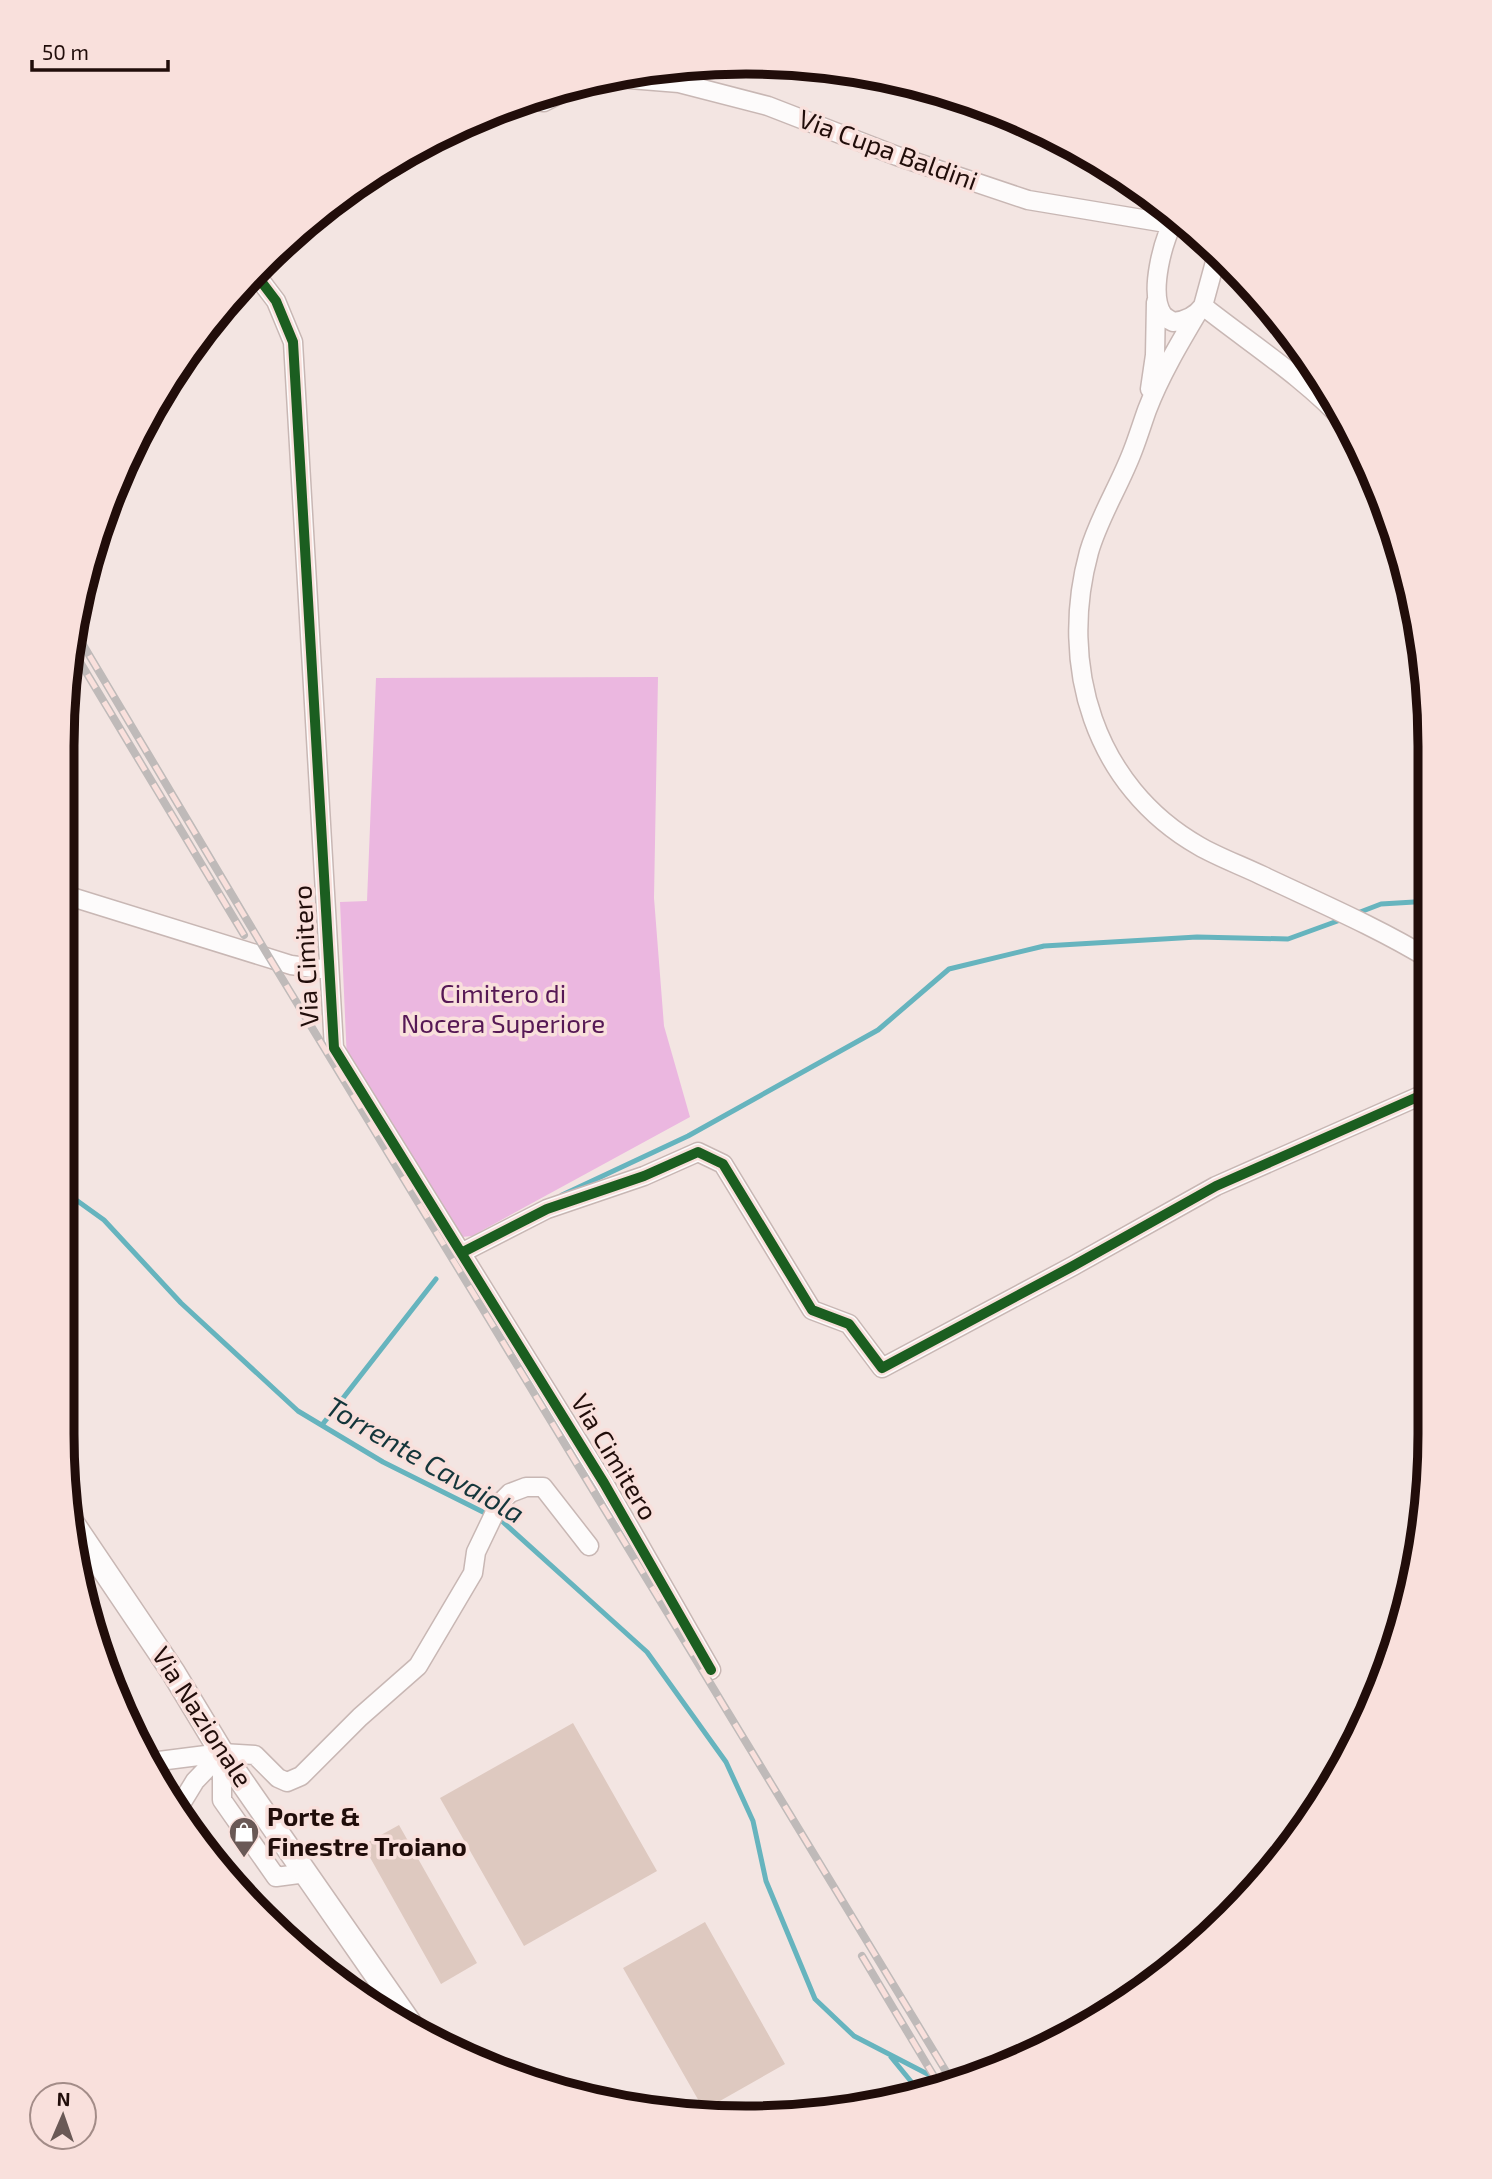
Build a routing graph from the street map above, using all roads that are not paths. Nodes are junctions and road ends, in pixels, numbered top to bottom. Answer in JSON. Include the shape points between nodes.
{"nodes":[{"id":1,"x":648,"y":81,"type":"edge"},
{"id":2,"x":1164,"y":220,"type":"edge"},
{"id":3,"x":1172,"y":226,"type":"edge"},
{"id":4,"x":1214,"y":263,"type":"edge"},
{"id":5,"x":260,"y":281,"type":"edge"},
{"id":6,"x":1156,"y":296,"type":"junction"},
{"id":7,"x":1201,"y":309,"type":"junction"},
{"id":8,"x":1322,"y":400,"type":"edge"},
{"id":9,"x":1147,"y":410,"type":"junction"},
{"id":10,"x":74,"y":898,"type":"edge"},
{"id":11,"x":1418,"y":952,"type":"edge"},
{"id":12,"x":329,"y":970,"type":"junction"},
{"id":13,"x":1418,"y":1097,"type":"edge"},
{"id":14,"x":463,"y":1252,"type":"junction"},
{"id":15,"x":82,"y":1537,"type":"edge"},
{"id":16,"x":589,"y":1546,"type":"dead end"},
{"id":17,"x":711,"y":1670,"type":"dead end"},
{"id":18,"x":222,"y":1753,"type":"junction"},
{"id":19,"x":160,"y":1761,"type":"edge"},
{"id":20,"x":183,"y":1800,"type":"edge"},
{"id":21,"x":400,"y":2009,"type":"edge"}],
"edges":[{"from":1,"to":2,"type":"street","name":"Via Cupa Baldini","via":[[678,83],[768,106],[1028,200]]},
{"from":3,"to":6,"type":"street"},
{"from":4,"to":7,"type":"street"},
{"from":5,"to":12,"type":"street","name":"Via Cimitero","via":[[293,342]]},
{"from":6,"to":7,"type":"street","via":[[1164,316],[1172,322],[1185,321]]},
{"from":6,"to":9,"type":"street","via":[[1155,355]]},
{"from":7,"to":8,"type":"street","via":[[1270,356]]},
{"from":7,"to":9,"type":"street"},
{"from":9,"to":11,"type":"street","via":[[1089,551],[1079,607],[1080,670],[1089,711],[1104,744],[1141,801],[1199,845]]},
{"from":10,"to":12,"type":"street","name":"Via Cimitero","via":[[291,965]]},
{"from":12,"to":14,"type":"street","name":"Via Cimitero","via":[[334,1048]]},
{"from":13,"to":14,"type":"street","via":[[1216,1186],[882,1368],[849,1324],[812,1310],[723,1164],[698,1152],[547,1209]]},
{"from":14,"to":17,"type":"street","name":"Via Cimitero"},
{"from":15,"to":18,"type":"main road","name":"Via Nazionale"},
{"from":16,"to":18,"type":"street","via":[[542,1487],[510,1493],[494,1513],[455,1608],[418,1666],[301,1776],[287,1782],[255,1755]]},
{"from":18,"to":19,"type":"street"},
{"from":18,"to":20,"type":"street"},
{"from":18,"to":21,"type":"main road","name":"Via Nazionale"}]}
